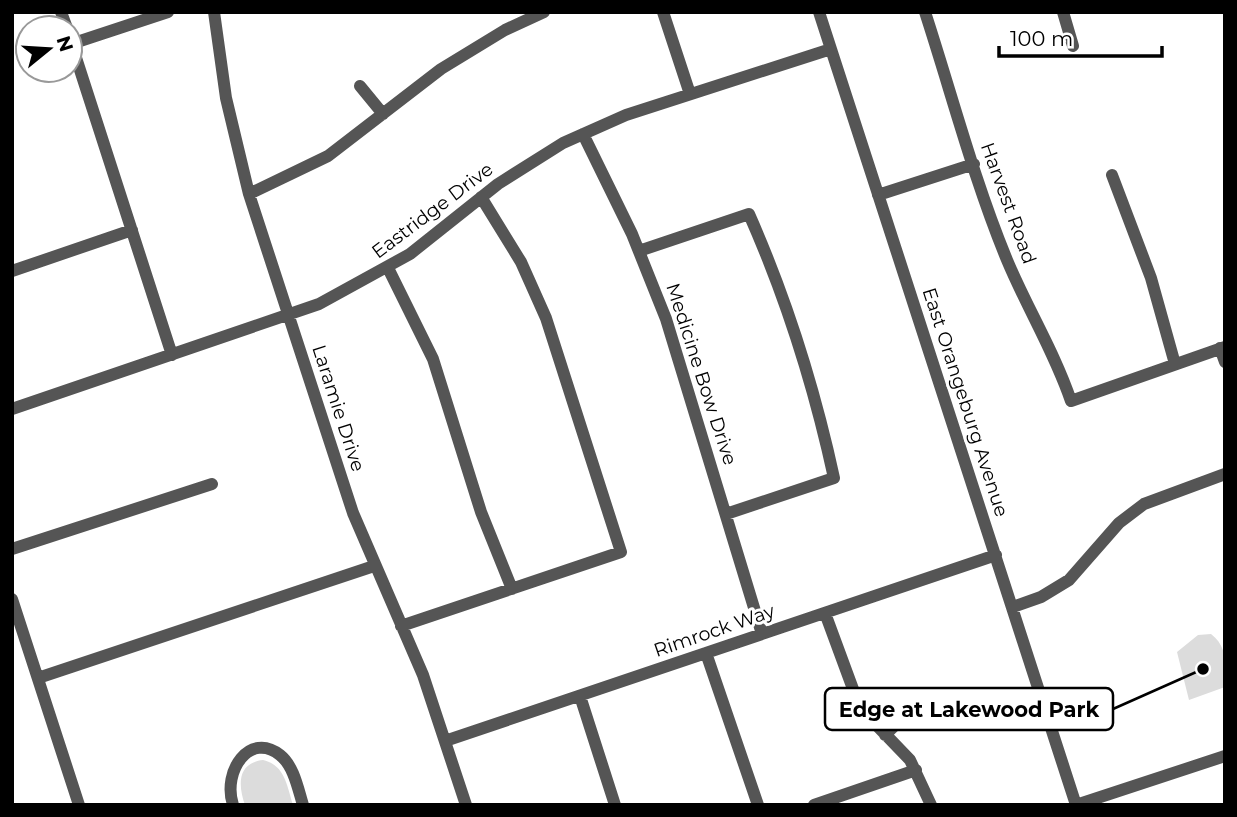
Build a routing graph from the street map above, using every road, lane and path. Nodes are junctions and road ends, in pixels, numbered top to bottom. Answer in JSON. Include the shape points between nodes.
{"nodes":[{"id":1,"x":168,"y":12,"type":"edge"},
{"id":2,"x":214,"y":12,"type":"edge"},
{"id":3,"x":544,"y":12,"type":"edge"},
{"id":4,"x":663,"y":12,"type":"edge"},
{"id":5,"x":819,"y":12,"type":"edge"},
{"id":6,"x":925,"y":12,"type":"edge"},
{"id":7,"x":1063,"y":12,"type":"edge"},
{"id":8,"x":84,"y":37,"type":"edge"},
{"id":9,"x":1073,"y":46,"type":"dead end"},
{"id":10,"x":831,"y":49,"type":"junction"},
{"id":11,"x":84,"y":81,"type":"edge"},
{"id":12,"x":359,"y":86,"type":"dead end"},
{"id":13,"x":690,"y":94,"type":"junction"},
{"id":14,"x":383,"y":114,"type":"junction"},
{"id":15,"x":583,"y":134,"type":"junction"},
{"id":16,"x":974,"y":164,"type":"junction"},
{"id":17,"x":1112,"y":175,"type":"dead end"},
{"id":18,"x":249,"y":194,"type":"junction"},
{"id":19,"x":878,"y":195,"type":"junction"},
{"id":20,"x":481,"y":197,"type":"junction"},
{"id":21,"x":132,"y":230,"type":"junction"},
{"id":22,"x":639,"y":251,"type":"junction"},
{"id":23,"x":388,"y":268,"type":"junction"},
{"id":24,"x":12,"y":271,"type":"edge"},
{"id":25,"x":289,"y":316,"type":"junction"},
{"id":26,"x":1222,"y":348,"type":"edge"},
{"id":27,"x":172,"y":355,"type":"junction"},
{"id":28,"x":1225,"y":362,"type":"edge"},
{"id":29,"x":1175,"y":364,"type":"junction"},
{"id":30,"x":12,"y":409,"type":"edge"},
{"id":31,"x":1225,"y":474,"type":"edge"},
{"id":32,"x":212,"y":484,"type":"dead end"},
{"id":33,"x":726,"y":514,"type":"junction"},
{"id":34,"x":12,"y":549,"type":"edge"},
{"id":35,"x":996,"y":555,"type":"junction"},
{"id":36,"x":374,"y":566,"type":"junction"},
{"id":37,"x":512,"y":589,"type":"junction"},
{"id":38,"x":12,"y":598,"type":"edge"},
{"id":39,"x":1013,"y":607,"type":"junction"},
{"id":40,"x":825,"y":613,"type":"junction"},
{"id":41,"x":401,"y":626,"type":"junction"},
{"id":42,"x":762,"y":634,"type":"junction"},
{"id":43,"x":706,"y":653,"type":"junction"},
{"id":44,"x":38,"y":678,"type":"junction"},
{"id":45,"x":580,"y":696,"type":"junction"},
{"id":46,"x":909,"y":712,"type":"dead end"},
{"id":47,"x":885,"y":735,"type":"junction"},
{"id":48,"x":445,"y":741,"type":"junction"},
{"id":49,"x":1225,"y":756,"type":"edge"},
{"id":50,"x":916,"y":770,"type":"junction"},
{"id":51,"x":79,"y":805,"type":"edge"},
{"id":52,"x":233,"y":805,"type":"edge"},
{"id":53,"x":303,"y":805,"type":"edge"},
{"id":54,"x":466,"y":805,"type":"edge"},
{"id":55,"x":615,"y":805,"type":"edge"},
{"id":56,"x":758,"y":805,"type":"edge"},
{"id":57,"x":814,"y":805,"type":"edge"},
{"id":58,"x":931,"y":805,"type":"edge"},
{"id":59,"x":1076,"y":805,"type":"edge"}],
"edges":[{"from":1,"to":8,"type":"street"},
{"from":2,"to":18,"type":"street","name":"Laramie Drive","via":[[226,98]]},
{"from":3,"to":14,"type":"street","via":[[468,51]]},
{"from":4,"to":13,"type":"street"},
{"from":5,"to":10,"type":"street","name":"East Orangeburg Avenue"},
{"from":6,"to":16,"type":"street","name":"Harvest Road"},
{"from":7,"to":9,"type":"street"},
{"from":10,"to":13,"type":"street","name":"Eastridge Drive"},
{"from":10,"to":19,"type":"street","name":"East Orangeburg Avenue"},
{"from":11,"to":21,"type":"street"},
{"from":12,"to":14,"type":"street"},
{"from":13,"to":15,"type":"street","name":"Eastridge Drive"},
{"from":14,"to":18,"type":"street","via":[[328,156]]},
{"from":15,"to":20,"type":"street","name":"Eastridge Drive","via":[[533,160]]},
{"from":15,"to":22,"type":"street","name":"Medicine Bow Drive"},
{"from":16,"to":19,"type":"street"},
{"from":16,"to":29,"type":"street","name":"Harvest Road","via":[[1008,262],[1071,401]]},
{"from":17,"to":29,"type":"street","via":[[1151,278]]},
{"from":18,"to":25,"type":"street","name":"Laramie Drive"},
{"from":19,"to":35,"type":"street","name":"East Orangeburg Avenue"},
{"from":20,"to":23,"type":"street","name":"Eastridge Drive"},
{"from":20,"to":37,"type":"street","via":[[521,262],[546,318],[621,552]]},
{"from":21,"to":24,"type":"street"},
{"from":21,"to":27,"type":"street"},
{"from":22,"to":33,"type":"street","name":"Medicine Bow Drive","via":[[685,376]]},
{"from":22,"to":33,"type":"street","via":[[749,214],[791,315],[834,478]]},
{"from":23,"to":25,"type":"street","name":"Eastridge Drive"},
{"from":23,"to":37,"type":"street","via":[[433,359],[481,512]]},
{"from":25,"to":27,"type":"street","name":"Eastridge Drive"},
{"from":25,"to":36,"type":"street","name":"Laramie Drive"},
{"from":26,"to":28,"type":"street"},
{"from":26,"to":29,"type":"street"},
{"from":27,"to":30,"type":"street","name":"Eastridge Drive"},
{"from":31,"to":39,"type":"street","via":[[1144,505],[1119,523],[1069,580]]},
{"from":32,"to":34,"type":"street"},
{"from":33,"to":42,"type":"street","name":"Medicine Bow Drive"},
{"from":35,"to":39,"type":"street","name":"East Orangeburg Avenue"},
{"from":35,"to":40,"type":"street","name":"Rimrock Way"},
{"from":36,"to":41,"type":"street","name":"Laramie Drive"},
{"from":36,"to":44,"type":"street"},
{"from":37,"to":41,"type":"street"},
{"from":38,"to":44,"type":"street"},
{"from":39,"to":59,"type":"street","name":"East Orangeburg Avenue"},
{"from":40,"to":42,"type":"street","name":"Rimrock Way"},
{"from":40,"to":47,"type":"street","via":[[853,694]]},
{"from":41,"to":48,"type":"street","name":"Laramie Drive"},
{"from":42,"to":43,"type":"street","name":"Rimrock Way"},
{"from":43,"to":45,"type":"street","name":"Rimrock Way"},
{"from":43,"to":56,"type":"street"},
{"from":44,"to":51,"type":"street"},
{"from":45,"to":48,"type":"street","name":"Rimrock Way"},
{"from":45,"to":55,"type":"street"},
{"from":46,"to":47,"type":"street"},
{"from":47,"to":50,"type":"street"},
{"from":48,"to":54,"type":"street","name":"Laramie Drive"},
{"from":49,"to":59,"type":"street"},
{"from":50,"to":57,"type":"street"},
{"from":50,"to":58,"type":"street"},
{"from":52,"to":53,"type":"street","via":[[229,785],[234,766],[250,752],[265,750],[284,759]]}]}
